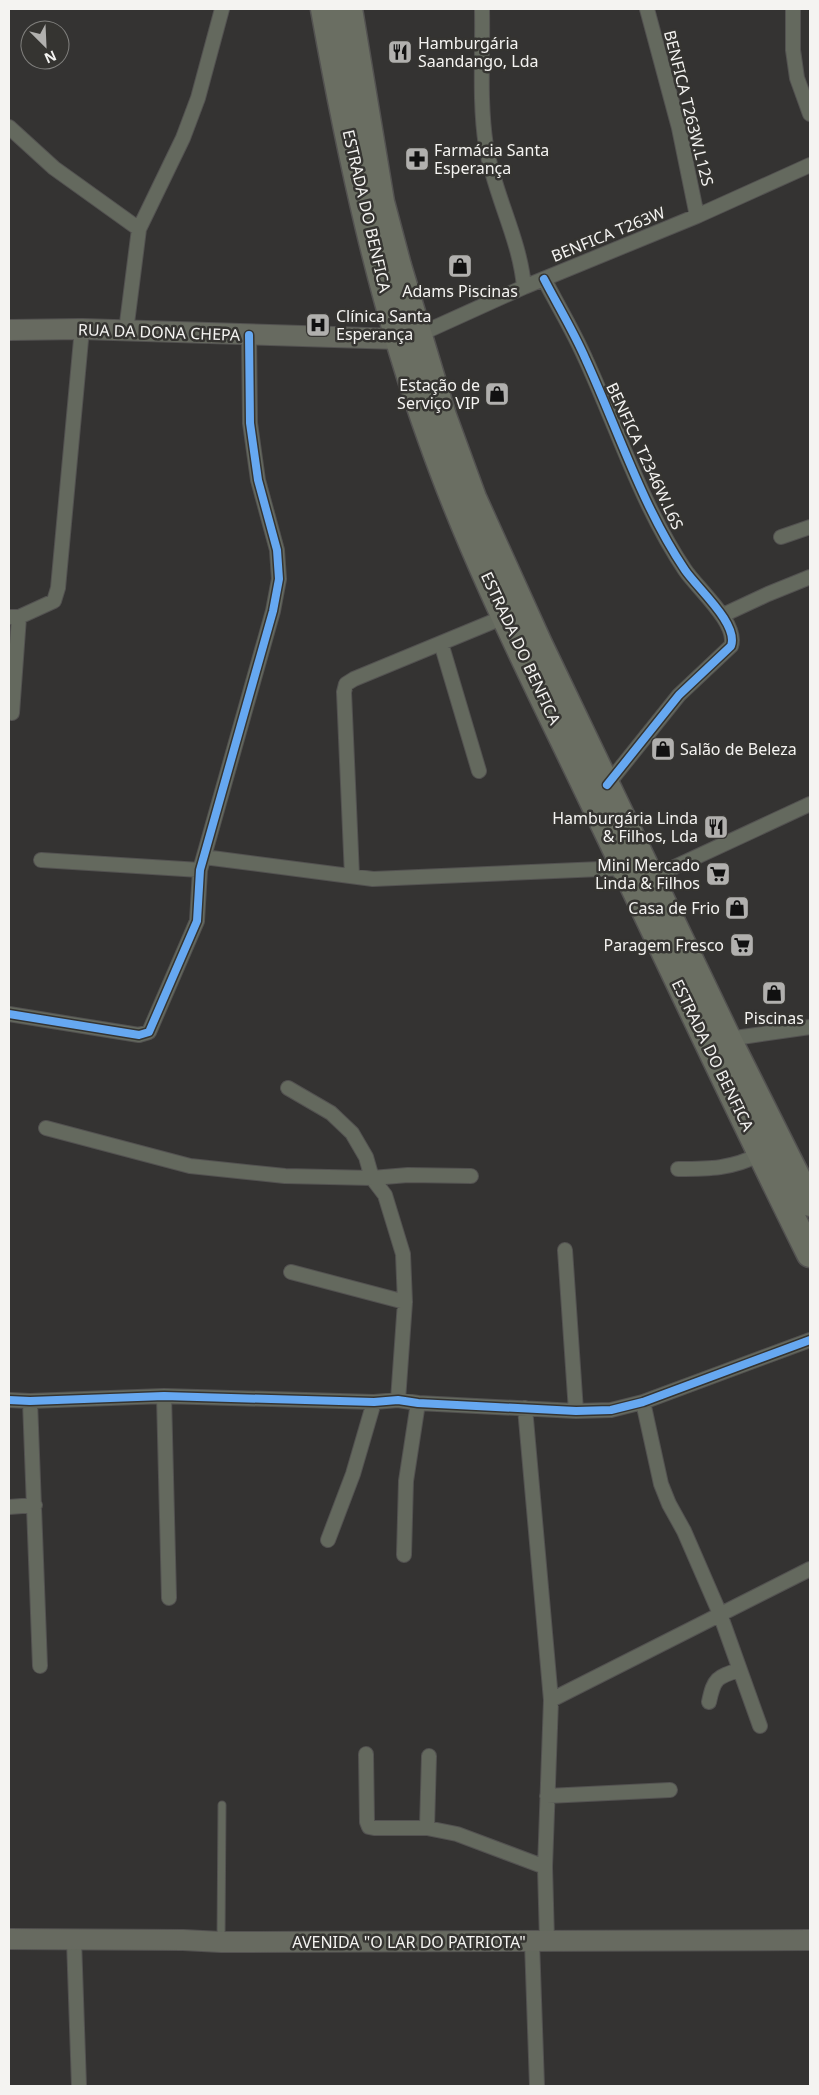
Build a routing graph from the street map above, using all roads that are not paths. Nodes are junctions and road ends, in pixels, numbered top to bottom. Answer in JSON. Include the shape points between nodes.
{"nodes":[{"id":1,"x":222,"y":9,"type":"edge"},
{"id":2,"x":324,"y":9,"type":"edge"},
{"id":3,"x":349,"y":9,"type":"edge"},
{"id":4,"x":482,"y":9,"type":"edge"},
{"id":5,"x":646,"y":9,"type":"edge"},
{"id":6,"x":793,"y":9,"type":"edge"},
{"id":7,"x":810,"y":114,"type":"edge"},
{"id":8,"x":9,"y":127,"type":"edge"},
{"id":9,"x":810,"y":165,"type":"edge"},
{"id":10,"x":697,"y":216,"type":"junction"},
{"id":11,"x":139,"y":229,"type":"junction"},
{"id":12,"x":544,"y":279,"type":"junction"},
{"id":13,"x":524,"y":286,"type":"junction"},
{"id":14,"x":82,"y":329,"type":"junction"},
{"id":15,"x":9,"y":330,"type":"edge"},
{"id":16,"x":126,"y":330,"type":"junction"},
{"id":17,"x":249,"y":335,"type":"junction"},
{"id":18,"x":408,"y":337,"type":"junction"},
{"id":19,"x":810,"y":527,"type":"edge"},
{"id":20,"x":781,"y":537,"type":"dead end"},
{"id":21,"x":810,"y":577,"type":"edge"},
{"id":22,"x":723,"y":615,"type":"junction"},
{"id":23,"x":14,"y":617,"type":"edge"},
{"id":24,"x":504,"y":617,"type":"junction"},
{"id":25,"x":440,"y":643,"type":"junction"},
{"id":26,"x":12,"y":713,"type":"dead end"},
{"id":27,"x":479,"y":771,"type":"dead end"},
{"id":28,"x":607,"y":785,"type":"junction"},
{"id":29,"x":810,"y":804,"type":"edge"},
{"id":30,"x":41,"y":860,"type":"dead end"},
{"id":31,"x":202,"y":864,"type":"junction"},
{"id":32,"x":624,"y":868,"type":"junction"},
{"id":33,"x":352,"y":876,"type":"junction"},
{"id":34,"x":651,"y":878,"type":"junction"},
{"id":35,"x":9,"y":1014,"type":"edge"},
{"id":36,"x":810,"y":1027,"type":"edge"},
{"id":37,"x":728,"y":1040,"type":"junction"},
{"id":38,"x":288,"y":1088,"type":"dead end"},
{"id":39,"x":46,"y":1128,"type":"dead end"},
{"id":40,"x":761,"y":1154,"type":"junction"},
{"id":41,"x":678,"y":1169,"type":"dead end"},
{"id":42,"x":471,"y":1176,"type":"dead end"},
{"id":43,"x":372,"y":1178,"type":"junction"},
{"id":44,"x":810,"y":1203,"type":"edge"},
{"id":45,"x":565,"y":1250,"type":"dead end"},
{"id":46,"x":810,"y":1254,"type":"edge"},
{"id":47,"x":290,"y":1272,"type":"dead end"},
{"id":48,"x":405,"y":1302,"type":"junction"},
{"id":49,"x":810,"y":1340,"type":"edge"},
{"id":50,"x":164,"y":1396,"type":"junction"},
{"id":51,"x":9,"y":1400,"type":"edge"},
{"id":52,"x":398,"y":1400,"type":"junction"},
{"id":53,"x":30,"y":1401,"type":"junction"},
{"id":54,"x":374,"y":1402,"type":"junction"},
{"id":55,"x":643,"y":1402,"type":"junction"},
{"id":56,"x":418,"y":1403,"type":"junction"},
{"id":57,"x":525,"y":1408,"type":"junction"},
{"id":58,"x":576,"y":1411,"type":"junction"},
{"id":59,"x":34,"y":1504,"type":"junction"},
{"id":60,"x":9,"y":1507,"type":"edge"},
{"id":61,"x":328,"y":1540,"type":"dead end"},
{"id":62,"x":404,"y":1555,"type":"dead end"},
{"id":63,"x":810,"y":1569,"type":"edge"},
{"id":64,"x":169,"y":1598,"type":"dead end"},
{"id":65,"x":720,"y":1614,"type":"junction"},
{"id":66,"x":40,"y":1666,"type":"dead end"},
{"id":67,"x":739,"y":1670,"type":"junction"},
{"id":68,"x":551,"y":1700,"type":"junction"},
{"id":69,"x":709,"y":1702,"type":"dead end"},
{"id":70,"x":760,"y":1726,"type":"dead end"},
{"id":71,"x":366,"y":1754,"type":"dead end"},
{"id":72,"x":429,"y":1756,"type":"dead end"},
{"id":73,"x":670,"y":1790,"type":"dead end"},
{"id":74,"x":547,"y":1796,"type":"junction"},
{"id":75,"x":222,"y":1805,"type":"dead end"},
{"id":76,"x":428,"y":1828,"type":"junction"},
{"id":77,"x":545,"y":1867,"type":"junction"},
{"id":78,"x":9,"y":1939,"type":"edge"},
{"id":79,"x":74,"y":1940,"type":"junction"},
{"id":80,"x":810,"y":1940,"type":"edge"},
{"id":81,"x":222,"y":1942,"type":"junction"},
{"id":82,"x":540,"y":1942,"type":"junction"},
{"id":83,"x":78,"y":2086,"type":"edge"},
{"id":84,"x":537,"y":2086,"type":"edge"}],
"edges":[{"from":1,"to":11,"type":"street","via":[[198,98],[183,138]]},
{"from":2,"to":18,"type":"highway","name":"ESTRADA DO BENFICA","via":[[337,83],[380,271]]},
{"from":3,"to":18,"type":"highway","name":"ESTRADA DO BENFICA","via":[[381,202]]},
{"from":4,"to":13,"type":"street","via":[[482,113],[486,146]]},
{"from":5,"to":10,"type":"street","name":"BENFICA T263W.L12S","via":[[679,128]]},
{"from":6,"to":7,"type":"street","via":[[793,50]]},
{"from":8,"to":11,"type":"street","via":[[54,168]]},
{"from":9,"to":10,"type":"street","name":"BENFICA T263W"},
{"from":10,"to":12,"type":"street","name":"BENFICA T263W"},
{"from":11,"to":16,"type":"street"},
{"from":12,"to":13,"type":"street","name":"BENFICA T263W"},
{"from":12,"to":22,"type":"street","name":"BENFICA T2346W.L6S","via":[[585,358],[652,512],[686,571]]},
{"from":13,"to":18,"type":"street","name":"BENFICA T263W"},
{"from":14,"to":15,"type":"main road","name":"RUA DA DONA CHEPA"},
{"from":14,"to":16,"type":"main road","name":"RUA DA DONA CHEPA"},
{"from":14,"to":23,"type":"street","via":[[58,588],[54,601]]},
{"from":16,"to":17,"type":"main road","name":"RUA DA DONA CHEPA"},
{"from":17,"to":18,"type":"main road","name":"RUA DA DONA CHEPA"},
{"from":17,"to":31,"type":"street","via":[[250,422],[258,480],[277,550],[279,579]]},
{"from":18,"to":24,"type":"highway","name":"ESTRADA DO BENFICA","via":[[432,441]]},
{"from":18,"to":28,"type":"highway","name":"ESTRADA DO BENFICA","via":[[443,416],[473,498]]},
{"from":19,"to":20,"type":"street"},
{"from":21,"to":22,"type":"street"},
{"from":22,"to":28,"type":"street","name":"BENFICA T2346W.L6S","via":[[732,638],[731,646],[679,695]]},
{"from":23,"to":26,"type":"street"},
{"from":24,"to":25,"type":"street"},
{"from":24,"to":32,"type":"highway","name":"ESTRADA DO BENFICA"},
{"from":25,"to":27,"type":"street"},
{"from":25,"to":33,"type":"street","via":[[346,684]]},
{"from":28,"to":34,"type":"highway","name":"ESTRADA DO BENFICA"},
{"from":29,"to":34,"type":"street"},
{"from":30,"to":31,"type":"street"},
{"from":31,"to":33,"type":"street"},
{"from":31,"to":35,"type":"street","via":[[197,921],[149,1032],[139,1035]]},
{"from":32,"to":33,"type":"street","via":[[393,878]]},
{"from":32,"to":40,"type":"highway","name":"ESTRADA DO BENFICA"},
{"from":34,"to":37,"type":"highway","name":"ESTRADA DO BENFICA"},
{"from":36,"to":37,"type":"street"},
{"from":37,"to":44,"type":"highway","name":"ESTRADA DO BENFICA"},
{"from":38,"to":43,"type":"street","via":[[331,1113],[352,1133],[366,1157]]},
{"from":39,"to":43,"type":"street","via":[[190,1166],[284,1176]]},
{"from":40,"to":41,"type":"street","via":[[743,1163],[714,1169]]},
{"from":40,"to":46,"type":"highway","name":"ESTRADA DO BENFICA"},
{"from":42,"to":43,"type":"street","via":[[408,1174]]},
{"from":43,"to":48,"type":"street","via":[[385,1194],[404,1254]]},
{"from":45,"to":58,"type":"street"},
{"from":47,"to":48,"type":"street"},
{"from":48,"to":52,"type":"street"},
{"from":49,"to":55,"type":"street"},
{"from":50,"to":53,"type":"street"},
{"from":50,"to":54,"type":"street"},
{"from":50,"to":64,"type":"street"},
{"from":51,"to":53,"type":"street"},
{"from":52,"to":54,"type":"street"},
{"from":52,"to":56,"type":"street"},
{"from":53,"to":59,"type":"street"},
{"from":54,"to":61,"type":"street","via":[[353,1474]]},
{"from":55,"to":58,"type":"street","via":[[611,1410]]},
{"from":55,"to":65,"type":"street","via":[[661,1484]]},
{"from":56,"to":57,"type":"street"},
{"from":56,"to":62,"type":"street","via":[[406,1481]]},
{"from":57,"to":58,"type":"street"},
{"from":57,"to":68,"type":"street"},
{"from":59,"to":60,"type":"street"},
{"from":59,"to":66,"type":"street"},
{"from":63,"to":65,"type":"street"},
{"from":65,"to":67,"type":"street"},
{"from":65,"to":68,"type":"street"},
{"from":67,"to":69,"type":"street","via":[[720,1676],[713,1683]]},
{"from":67,"to":70,"type":"street"},
{"from":68,"to":74,"type":"street"},
{"from":71,"to":76,"type":"street","via":[[369,1826]]},
{"from":72,"to":76,"type":"street"},
{"from":73,"to":74,"type":"street"},
{"from":74,"to":77,"type":"street"},
{"from":75,"to":81,"type":"lane"},
{"from":76,"to":77,"type":"street","via":[[456,1834]]},
{"from":77,"to":82,"type":"street"},
{"from":78,"to":79,"type":"main road","name":"AVENIDA \"O LAR DO PATRIOTA\""},
{"from":79,"to":81,"type":"main road","name":"AVENIDA \"O LAR DO PATRIOTA\""},
{"from":79,"to":83,"type":"street"},
{"from":80,"to":82,"type":"main road","name":"AVENIDA \"O LAR DO PATRIOTA\""},
{"from":81,"to":82,"type":"main road","name":"AVENIDA \"O LAR DO PATRIOTA\""},
{"from":82,"to":84,"type":"street"}]}
